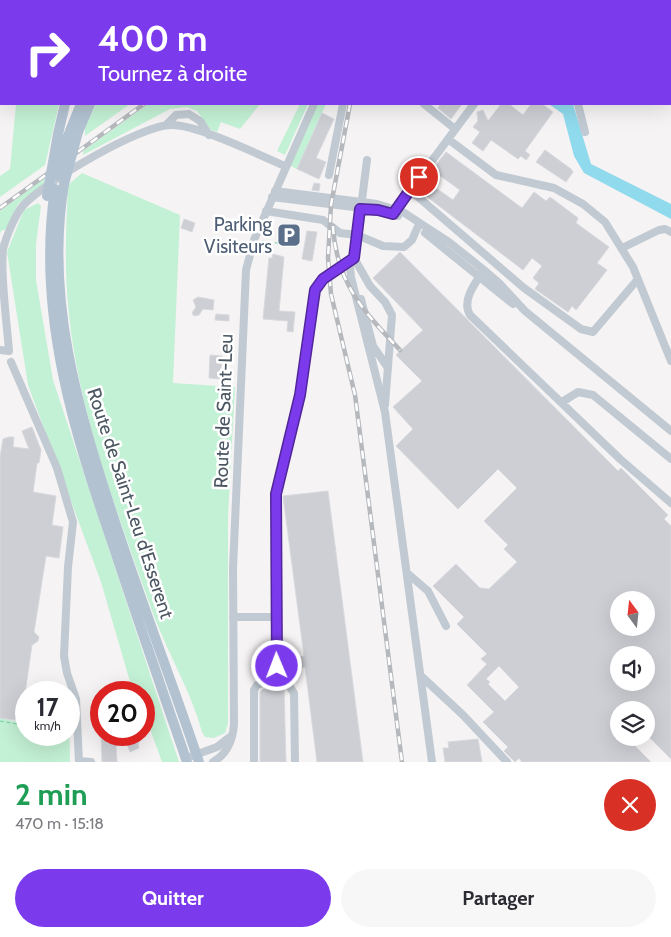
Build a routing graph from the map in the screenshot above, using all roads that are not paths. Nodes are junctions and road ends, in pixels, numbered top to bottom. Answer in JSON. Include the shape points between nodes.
{"nodes":[{"id":1,"x":65,"y":105,"type":"edge"},
{"id":2,"x":80,"y":105,"type":"edge"},
{"id":3,"x":90,"y":105,"type":"edge"},
{"id":4,"x":314,"y":105,"type":"edge"},
{"id":5,"x":343,"y":105,"type":"edge"},
{"id":6,"x":425,"y":105,"type":"edge"},
{"id":7,"x":473,"y":105,"type":"edge"},
{"id":8,"x":578,"y":105,"type":"edge"},
{"id":9,"x":166,"y":125,"type":"junction"},
{"id":10,"x":455,"y":129,"type":"junction"},
{"id":11,"x":585,"y":132,"type":"dead end"},
{"id":12,"x":209,"y":135,"type":"junction"},
{"id":13,"x":62,"y":138,"type":"junction"},
{"id":14,"x":448,"y":139,"type":"junction"},
{"id":15,"x":367,"y":160,"type":"dead end"},
{"id":16,"x":285,"y":166,"type":"junction"},
{"id":17,"x":329,"y":175,"type":"dead end"},
{"id":18,"x":55,"y":190,"type":"junction"},
{"id":19,"x":410,"y":190,"type":"junction"},
{"id":20,"x":274,"y":194,"type":"junction"},
{"id":21,"x":360,"y":206,"type":"junction"},
{"id":22,"x":266,"y":211,"type":"junction"},
{"id":23,"x":395,"y":212,"type":"junction"},
{"id":24,"x":671,"y":224,"type":"edge"},
{"id":25,"x":418,"y":226,"type":"junction"},
{"id":26,"x":662,"y":229,"type":"junction"},
{"id":27,"x":671,"y":232,"type":"edge"},
{"id":28,"x":357,"y":235,"type":"junction"},
{"id":29,"x":622,"y":248,"type":"junction"},
{"id":30,"x":354,"y":258,"type":"junction"},
{"id":31,"x":482,"y":274,"type":"junction"},
{"id":32,"x":638,"y":279,"type":"junction"},
{"id":33,"x":0,"y":350,"type":"edge"},
{"id":34,"x":671,"y":361,"type":"edge"},
{"id":35,"x":11,"y":362,"type":"dead end"},
{"id":36,"x":388,"y":368,"type":"junction"},
{"id":37,"x":562,"y":402,"type":"junction"},
{"id":38,"x":385,"y":412,"type":"junction"},
{"id":39,"x":671,"y":431,"type":"edge"},
{"id":40,"x":671,"y":458,"type":"edge"},
{"id":41,"x":671,"y":502,"type":"edge"},
{"id":42,"x":407,"y":573,"type":"junction"},
{"id":43,"x":233,"y":617,"type":"junction"},
{"id":44,"x":276,"y":617,"type":"junction"},
{"id":45,"x":446,"y":626,"type":"dead end"},
{"id":46,"x":282,"y":676,"type":"junction"},
{"id":47,"x":421,"y":676,"type":"junction"},
{"id":48,"x":232,"y":733,"type":"junction"},
{"id":49,"x":198,"y":758,"type":"edge"},
{"id":50,"x":186,"y":760,"type":"edge"},
{"id":51,"x":79,"y":761,"type":"edge"},
{"id":52,"x":91,"y":762,"type":"edge"},
{"id":53,"x":213,"y":762,"type":"edge"},
{"id":54,"x":254,"y":762,"type":"edge"},
{"id":55,"x":295,"y":762,"type":"edge"},
{"id":56,"x":432,"y":762,"type":"edge"},
{"id":57,"x":507,"y":762,"type":"edge"}],
"edges":[{"from":1,"to":13,"type":"main road"},
{"from":2,"to":13,"type":"main road"},
{"from":3,"to":18,"type":"main road","name":"Route de Saint-Leu d'Esserent","bridge":true},
{"from":4,"to":16,"type":"street","name":"Route de Saint-Leu"},
{"from":5,"to":17,"type":"street"},
{"from":6,"to":10,"type":"street"},
{"from":7,"to":10,"type":"street"},
{"from":8,"to":11,"type":"street"},
{"from":9,"to":12,"type":"street","via":[[184,126]]},
{"from":9,"to":12,"type":"street","via":[[176,115],[189,114],[200,121]]},
{"from":9,"to":33,"type":"street","via":[[148,130],[86,160],[26,203],[18,213],[3,249],[1,263],[9,351]]},
{"from":10,"to":14,"type":"street"},
{"from":12,"to":16,"type":"street"},
{"from":13,"to":18,"type":"main road","bridge":true},
{"from":14,"to":19,"type":"street"},
{"from":14,"to":29,"type":"street","via":[[498,176],[542,184],[575,199],[605,222]]},
{"from":15,"to":21,"type":"street"},
{"from":16,"to":20,"type":"street","name":"Route de Saint-Leu"},
{"from":18,"to":49,"type":"main road","name":"Route de Saint-Leu d'Esserent","via":[[59,227],[58,274],[74,385],[110,507]]},
{"from":18,"to":50,"type":"main road","name":"Route de Saint-Leu d'Esserent","via":[[50,234],[50,281],[55,329],[73,420]]},
{"from":19,"to":23,"type":"street"},
{"from":19,"to":32,"type":"street","via":[[524,288],[582,329],[593,332]]},
{"from":20,"to":21,"type":"street"},
{"from":20,"to":22,"type":"street","name":"Route de Saint-Leu"},
{"from":21,"to":23,"type":"street"},
{"from":21,"to":28,"type":"street"},
{"from":22,"to":28,"type":"street","via":[[323,220],[340,233]]},
{"from":22,"to":43,"type":"street","name":"Route de Saint-Leu","via":[[248,259],[244,293]]},
{"from":23,"to":25,"type":"street"},
{"from":24,"to":26,"type":"street"},
{"from":25,"to":28,"type":"street","via":[[412,240],[404,247],[382,246]]},
{"from":25,"to":31,"type":"street"},
{"from":26,"to":27,"type":"street"},
{"from":26,"to":29,"type":"street"},
{"from":28,"to":30,"type":"street"},
{"from":29,"to":32,"type":"street"},
{"from":30,"to":36,"type":"street","via":[[373,346]]},
{"from":30,"to":36,"type":"street","via":[[370,286],[391,312],[393,323]]},
{"from":30,"to":38,"type":"street","via":[[350,266],[351,277]]},
{"from":30,"to":44,"type":"street","via":[[323,279],[314,295],[300,395],[276,494]]},
{"from":31,"to":37,"type":"street","via":[[467,303],[470,315]]},
{"from":31,"to":39,"type":"street"},
{"from":32,"to":34,"type":"street"},
{"from":35,"to":51,"type":"street","via":[[57,468],[73,522],[64,656],[76,699]]},
{"from":36,"to":38,"type":"street"},
{"from":37,"to":40,"type":"street","via":[[578,392],[593,395]]},
{"from":37,"to":41,"type":"street","via":[[620,459]]},
{"from":38,"to":42,"type":"street"},
{"from":42,"to":45,"type":"street","via":[[428,591]]},
{"from":42,"to":47,"type":"street"},
{"from":43,"to":44,"type":"street"},
{"from":43,"to":48,"type":"street","name":"Route de Saint-Leu"},
{"from":44,"to":46,"type":"street","via":[[276,660]]},
{"from":46,"to":54,"type":"street","via":[[258,685],[254,690]]},
{"from":46,"to":55,"type":"street","via":[[294,693]]},
{"from":47,"to":56,"type":"street"},
{"from":47,"to":57,"type":"street"},
{"from":48,"to":49,"type":"street","via":[[222,745]]},
{"from":48,"to":53,"type":"street","name":"Route de Saint-Leu","via":[[224,754]]},
{"from":49,"to":50,"type":"street"},
{"from":51,"to":52,"type":"street"}]}
